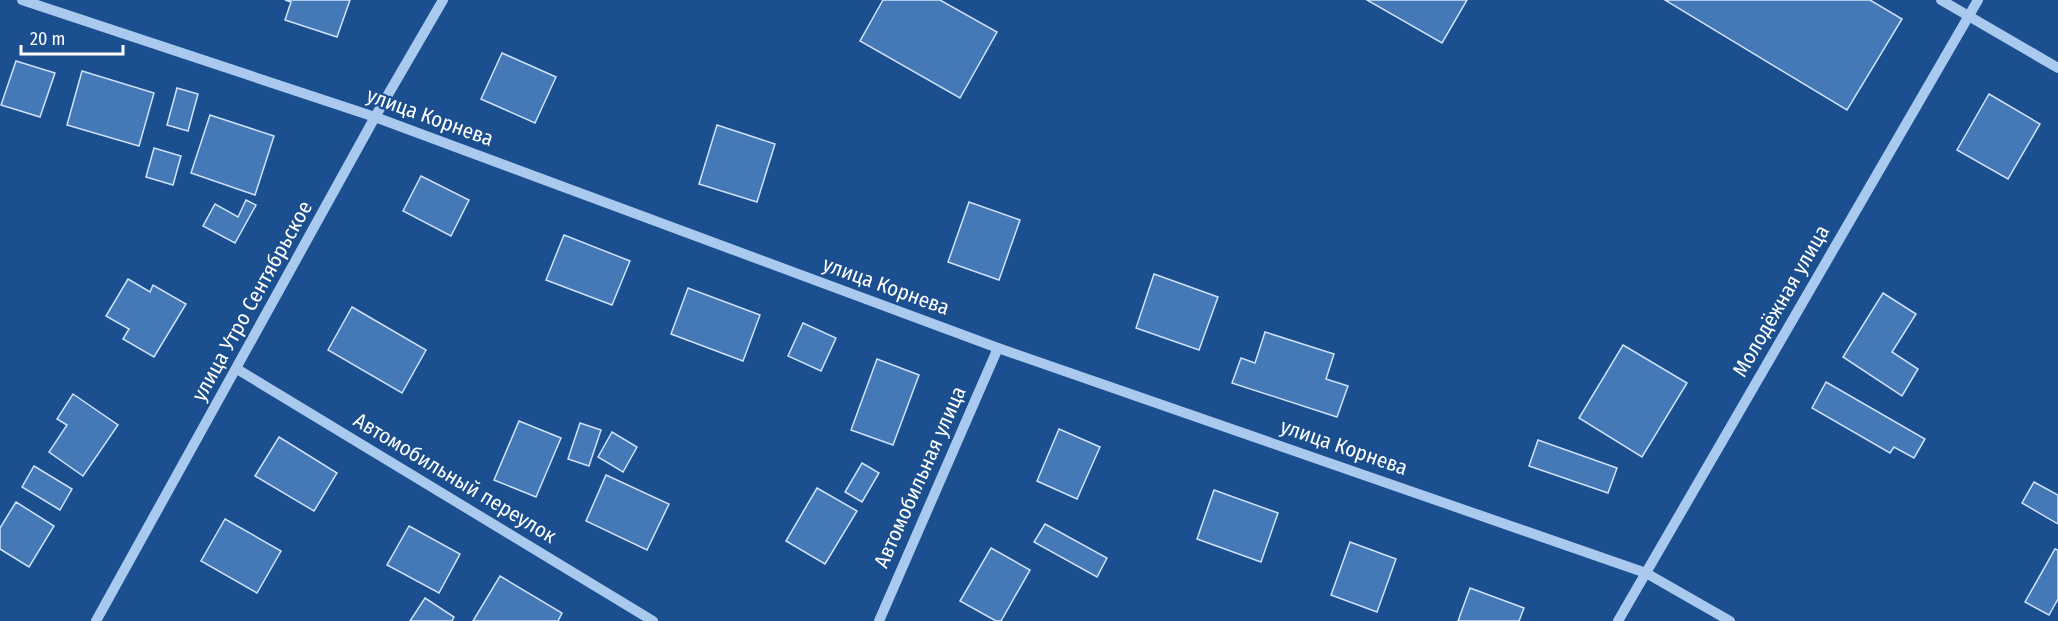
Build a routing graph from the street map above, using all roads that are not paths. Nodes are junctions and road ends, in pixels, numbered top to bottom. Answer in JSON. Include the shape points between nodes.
{"nodes":[{"id":1,"x":22,"y":0,"type":"edge"},
{"id":2,"x":443,"y":0,"type":"edge"},
{"id":3,"x":1941,"y":0,"type":"edge"},
{"id":4,"x":1978,"y":0,"type":"edge"},
{"id":5,"x":1969,"y":16,"type":"junction"},
{"id":6,"x":2058,"y":68,"type":"edge"},
{"id":7,"x":375,"y":117,"type":"junction"},
{"id":8,"x":998,"y":348,"type":"junction"},
{"id":9,"x":237,"y":369,"type":"junction"},
{"id":10,"x":1646,"y":573,"type":"junction"},
{"id":11,"x":96,"y":621,"type":"edge"},
{"id":12,"x":653,"y":621,"type":"edge"},
{"id":13,"x":879,"y":621,"type":"edge"},
{"id":14,"x":1617,"y":621,"type":"edge"},
{"id":15,"x":1730,"y":621,"type":"edge"}],
"edges":[{"from":1,"to":7,"type":"street","name":"улица Корнева"},
{"from":2,"to":7,"type":"street","name":"улица Утро Сентябрьское"},
{"from":3,"to":5,"type":"street"},
{"from":4,"to":5,"type":"street","name":"Молодёжная улица"},
{"from":5,"to":6,"type":"street"},
{"from":5,"to":10,"type":"street","name":"Молодёжная улица"},
{"from":7,"to":8,"type":"street","name":"улица Корнева"},
{"from":7,"to":9,"type":"street","name":"улица Утро Сентябрьское"},
{"from":8,"to":10,"type":"street","name":"улица Корнева"},
{"from":8,"to":13,"type":"street","name":"Автомобильная улица"},
{"from":9,"to":11,"type":"street","name":"улица Утро Сентябрьское"},
{"from":9,"to":12,"type":"street","name":"Автомобильный переулок"},
{"from":10,"to":14,"type":"street","name":"Молодёжная улица"},
{"from":10,"to":15,"type":"street","name":"улица Корнева"}]}
